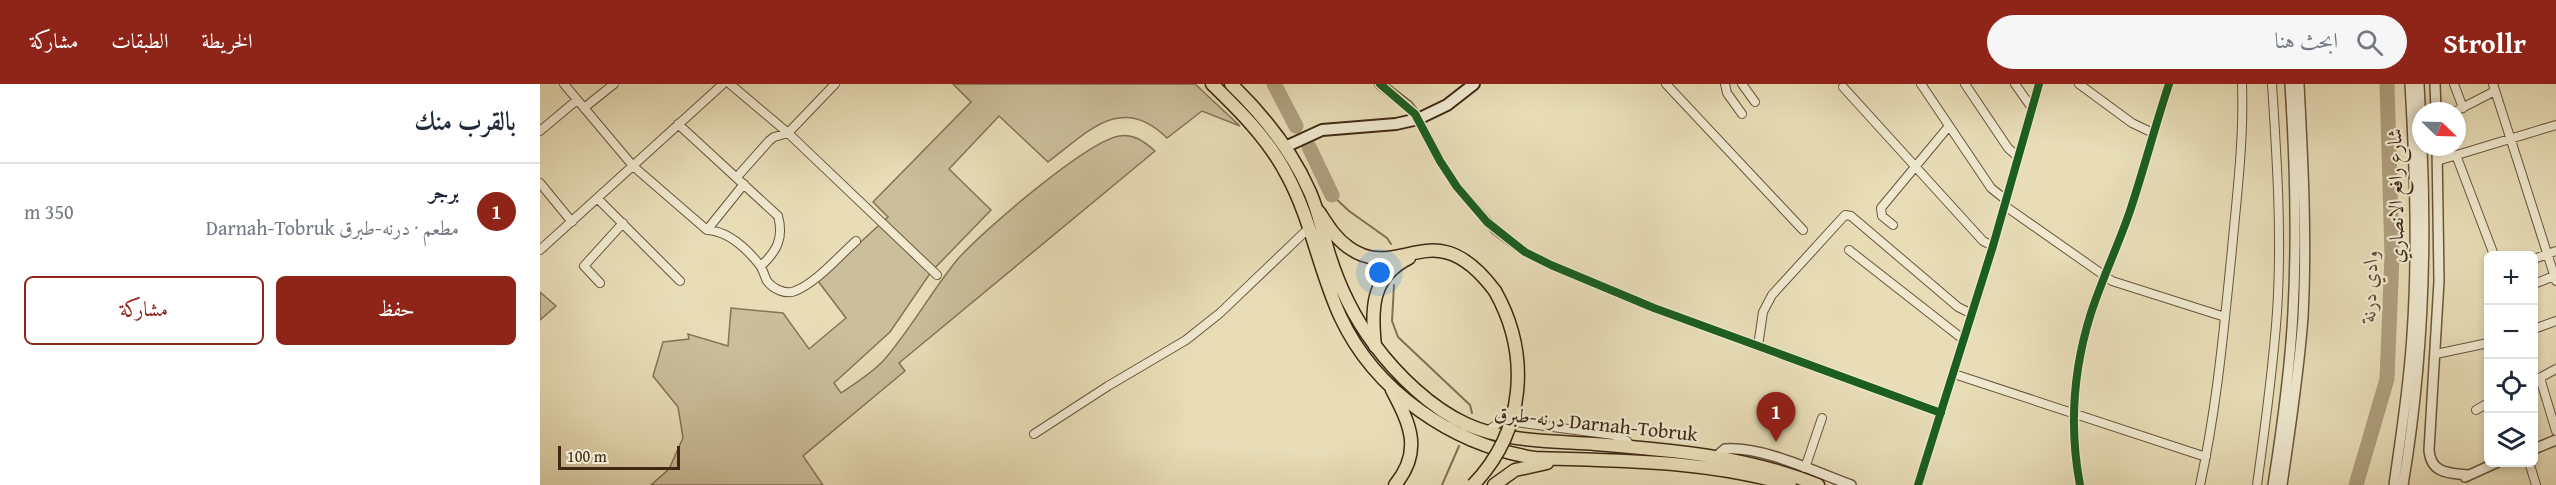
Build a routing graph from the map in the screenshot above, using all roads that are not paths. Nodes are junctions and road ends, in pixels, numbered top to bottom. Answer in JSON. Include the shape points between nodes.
{"nodes":[{"id":1,"x":564,"y":84,"type":"edge"},
{"id":2,"x":614,"y":84,"type":"edge"},
{"id":3,"x":723,"y":84,"type":"edge"},
{"id":4,"x":730,"y":84,"type":"edge"},
{"id":5,"x":834,"y":84,"type":"edge"},
{"id":6,"x":1212,"y":84,"type":"edge"},
{"id":7,"x":1232,"y":84,"type":"edge"},
{"id":8,"x":1380,"y":84,"type":"edge"},
{"id":9,"x":1474,"y":84,"type":"edge"},
{"id":10,"x":1666,"y":84,"type":"edge"},
{"id":11,"x":1725,"y":84,"type":"edge"},
{"id":12,"x":1742,"y":84,"type":"edge"},
{"id":13,"x":1921,"y":84,"type":"edge"},
{"id":14,"x":1965,"y":84,"type":"edge"},
{"id":15,"x":2015,"y":84,"type":"edge"},
{"id":16,"x":2039,"y":84,"type":"edge"},
{"id":17,"x":2079,"y":84,"type":"edge"},
{"id":18,"x":2169,"y":84,"type":"edge"},
{"id":19,"x":2242,"y":84,"type":"edge"},
{"id":20,"x":2272,"y":84,"type":"edge"},
{"id":21,"x":2290,"y":84,"type":"edge"},
{"id":22,"x":2299,"y":84,"type":"edge"},
{"id":23,"x":2410,"y":84,"type":"edge"},
{"id":24,"x":2419,"y":84,"type":"edge"},
{"id":25,"x":2435,"y":84,"type":"edge"},
{"id":26,"x":2454,"y":84,"type":"edge"},
{"id":27,"x":1843,"y":87,"type":"dead end"},
{"id":28,"x":2494,"y":88,"type":"edge"},
{"id":29,"x":577,"y":100,"type":"junction"},
{"id":30,"x":1755,"y":102,"type":"dead end"},
{"id":31,"x":2420,"y":102,"type":"edge"},
{"id":32,"x":2436,"y":102,"type":"edge"},
{"id":33,"x":2458,"y":102,"type":"edge"},
{"id":34,"x":2466,"y":105,"type":"edge"},
{"id":35,"x":584,"y":108,"type":"junction"},
{"id":36,"x":2032,"y":108,"type":"junction"},
{"id":37,"x":1742,"y":114,"type":"dead end"},
{"id":38,"x":1413,"y":120,"type":"junction"},
{"id":39,"x":678,"y":124,"type":"junction"},
{"id":40,"x":2556,"y":125,"type":"edge"},
{"id":41,"x":1949,"y":126,"type":"junction"},
{"id":42,"x":540,"y":131,"type":"edge"},
{"id":43,"x":788,"y":133,"type":"junction"},
{"id":44,"x":2153,"y":133,"type":"junction"},
{"id":45,"x":2511,"y":138,"type":"junction"},
{"id":46,"x":1285,"y":147,"type":"junction"},
{"id":47,"x":2466,"y":152,"type":"edge"},
{"id":48,"x":2422,"y":156,"type":"edge"},
{"id":49,"x":2437,"y":156,"type":"edge"},
{"id":50,"x":2453,"y":156,"type":"edge"},
{"id":51,"x":2456,"y":156,"type":"edge"},
{"id":52,"x":2018,"y":157,"type":"junction"},
{"id":53,"x":2437,"y":161,"type":"junction"},
{"id":54,"x":633,"y":166,"type":"junction"},
{"id":55,"x":1915,"y":167,"type":"junction"},
{"id":56,"x":737,"y":177,"type":"junction"},
{"id":57,"x":540,"y":184,"type":"edge"},
{"id":58,"x":744,"y":184,"type":"junction"},
{"id":59,"x":598,"y":199,"type":"junction"},
{"id":60,"x":2006,"y":203,"type":"junction"},
{"id":61,"x":1316,"y":209,"type":"junction"},
{"id":62,"x":572,"y":222,"type":"junction"},
{"id":63,"x":623,"y":223,"type":"junction"},
{"id":64,"x":1893,"y":225,"type":"dead end"},
{"id":65,"x":1310,"y":227,"type":"junction"},
{"id":66,"x":707,"y":230,"type":"junction"},
{"id":67,"x":1803,"y":230,"type":"dead end"},
{"id":68,"x":856,"y":241,"type":"dead end"},
{"id":69,"x":1993,"y":246,"type":"junction"},
{"id":70,"x":540,"y":250,"type":"edge"},
{"id":71,"x":1849,"y":250,"type":"dead end"},
{"id":72,"x":2492,"y":251,"type":"edge"},
{"id":73,"x":2556,"y":251,"type":"edge"},
{"id":74,"x":2547,"y":254,"type":"junction"},
{"id":75,"x":2538,"y":257,"type":"edge"},
{"id":76,"x":761,"y":266,"type":"junction"},
{"id":77,"x":937,"y":275,"type":"dead end"},
{"id":78,"x":2105,"y":277,"type":"junction"},
{"id":79,"x":2555,"y":278,"type":"edge"},
{"id":80,"x":680,"y":280,"type":"dead end"},
{"id":81,"x":600,"y":283,"type":"dead end"},
{"id":82,"x":2538,"y":283,"type":"edge"},
{"id":83,"x":1492,"y":292,"type":"junction"},
{"id":84,"x":1972,"y":314,"type":"junction"},
{"id":85,"x":2225,"y":317,"type":"junction"},
{"id":86,"x":2556,"y":321,"type":"edge"},
{"id":87,"x":2538,"y":328,"type":"edge"},
{"id":88,"x":1964,"y":340,"type":"junction"},
{"id":89,"x":2484,"y":344,"type":"edge"},
{"id":90,"x":1375,"y":346,"type":"junction"},
{"id":91,"x":1758,"y":346,"type":"junction"},
{"id":92,"x":2436,"y":354,"type":"junction"},
{"id":93,"x":2556,"y":369,"type":"edge"},
{"id":94,"x":1954,"y":374,"type":"junction"},
{"id":95,"x":2538,"y":378,"type":"edge"},
{"id":96,"x":1389,"y":383,"type":"junction"},
{"id":97,"x":2538,"y":384,"type":"edge"},
{"id":98,"x":2484,"y":405,"type":"edge"},
{"id":99,"x":2476,"y":410,"type":"dead end"},
{"id":100,"x":1941,"y":413,"type":"junction"},
{"id":101,"x":2073,"y":413,"type":"junction"},
{"id":102,"x":1822,"y":418,"type":"dead end"},
{"id":103,"x":2556,"y":431,"type":"edge"},
{"id":104,"x":1034,"y":434,"type":"dead end"},
{"id":105,"x":2556,"y":440,"type":"edge"},
{"id":106,"x":2538,"y":447,"type":"edge"},
{"id":107,"x":1717,"y":456,"type":"junction"},
{"id":108,"x":2206,"y":457,"type":"junction"},
{"id":109,"x":1566,"y":459,"type":"junction"},
{"id":110,"x":2486,"y":467,"type":"edge"},
{"id":111,"x":2531,"y":467,"type":"edge"},
{"id":112,"x":1805,"y":468,"type":"junction"},
{"id":113,"x":1395,"y":485,"type":"edge"},
{"id":114,"x":1464,"y":485,"type":"edge"},
{"id":115,"x":1473,"y":485,"type":"edge"},
{"id":116,"x":1494,"y":485,"type":"edge"},
{"id":117,"x":1790,"y":485,"type":"edge"},
{"id":118,"x":1818,"y":485,"type":"edge"},
{"id":119,"x":1851,"y":485,"type":"edge"},
{"id":120,"x":1918,"y":485,"type":"edge"},
{"id":121,"x":2080,"y":485,"type":"edge"},
{"id":122,"x":2200,"y":485,"type":"edge"},
{"id":123,"x":2257,"y":485,"type":"edge"},
{"id":124,"x":2273,"y":485,"type":"edge"},
{"id":125,"x":2282,"y":485,"type":"edge"},
{"id":126,"x":2394,"y":485,"type":"edge"},
{"id":127,"x":2403,"y":485,"type":"edge"},
{"id":128,"x":2536,"y":485,"type":"edge"}],
"edges":[{"from":1,"to":29,"type":"street"},
{"from":2,"to":35,"type":"street"},
{"from":3,"to":39,"type":"street"},
{"from":4,"to":43,"type":"street"},
{"from":5,"to":43,"type":"street"},
{"from":6,"to":65,"type":"main road","name":"درنه-طبرق Darnah-Tobruk","via":[[1276,155]]},
{"from":7,"to":46,"type":"main road","name":"درنه-طبرق Darnah-Tobruk"},
{"from":8,"to":38,"type":"street","via":[[1404,103]]},
{"from":9,"to":38,"type":"main road","via":[[1446,105]]},
{"from":10,"to":67,"type":"street"},
{"from":11,"to":37,"type":"street"},
{"from":12,"to":30,"type":"street"},
{"from":13,"to":41,"type":"street"},
{"from":14,"to":52,"type":"street"},
{"from":15,"to":36,"type":"street"},
{"from":16,"to":36,"type":"street"},
{"from":17,"to":44,"type":"street","via":[[2132,123]]},
{"from":18,"to":44,"type":"street"},
{"from":19,"to":85,"type":"street","via":[[2240,153]]},
{"from":20,"to":123,"type":"street","via":[[2278,278]]},
{"from":21,"to":124,"type":"street","via":[[2295,281],[2288,383]]},
{"from":22,"to":125,"type":"street","via":[[2304,282],[2296,388]]},
{"from":23,"to":126,"type":"street","name":"شارع رافع الانصاري","via":[[2414,306],[2410,369]]},
{"from":24,"to":31,"type":"street"},
{"from":25,"to":32,"type":"street"},
{"from":26,"to":33,"type":"street"},
{"from":27,"to":55,"type":"street"},
{"from":28,"to":34,"type":"street"},
{"from":28,"to":45,"type":"street"},
{"from":29,"to":35,"type":"street"},
{"from":29,"to":42,"type":"street"},
{"from":35,"to":54,"type":"street"},
{"from":36,"to":52,"type":"street"},
{"from":38,"to":46,"type":"main road","via":[[1322,130]]},
{"from":38,"to":91,"type":"street","via":[[1457,186],[1487,222],[1513,245],[1551,266]]},
{"from":39,"to":54,"type":"street"},
{"from":39,"to":56,"type":"street"},
{"from":40,"to":45,"type":"street"},
{"from":41,"to":55,"type":"street"},
{"from":41,"to":60,"type":"street"},
{"from":43,"to":56,"type":"street","via":[[769,141]]},
{"from":43,"to":77,"type":"street"},
{"from":44,"to":78,"type":"street"},
{"from":45,"to":47,"type":"street"},
{"from":45,"to":74,"type":"street"},
{"from":46,"to":61,"type":"main road","name":"درنه-طبرق Darnah-Tobruk"},
{"from":48,"to":127,"type":"street","via":[[2421,335]]},
{"from":49,"to":53,"type":"street"},
{"from":50,"to":53,"type":"street"},
{"from":51,"to":72,"type":"street"},
{"from":52,"to":60,"type":"street"},
{"from":53,"to":92,"type":"street"},
{"from":54,"to":59,"type":"street"},
{"from":54,"to":66,"type":"street"},
{"from":55,"to":64,"type":"street","via":[[1881,208],[1882,216]]},
{"from":55,"to":69,"type":"street","via":[[1983,242]]},
{"from":56,"to":58,"type":"street"},
{"from":57,"to":62,"type":"street"},
{"from":58,"to":66,"type":"street"},
{"from":58,"to":76,"type":"street","via":[[778,216],[780,224],[778,246]]},
{"from":59,"to":62,"type":"street"},
{"from":59,"to":63,"type":"street"},
{"from":60,"to":69,"type":"street"},
{"from":60,"to":78,"type":"street"},
{"from":61,"to":83,"type":"main road","via":[[1350,249],[1387,258],[1424,249],[1448,252],[1472,264]]},
{"from":61,"to":90,"type":"main road","name":"درنه-طبرق Darnah-Tobruk","via":[[1343,289]]},
{"from":62,"to":70,"type":"street"},
{"from":63,"to":80,"type":"street"},
{"from":63,"to":81,"type":"street","via":[[584,266]]},
{"from":65,"to":96,"type":"main road","name":"درنه-طبرق Darnah-Tobruk","via":[[1341,316],[1371,365]]},
{"from":65,"to":104,"type":"street","via":[[1186,340]]},
{"from":66,"to":76,"type":"street","via":[[724,233]]},
{"from":68,"to":76,"type":"street","via":[[796,291],[787,293],[774,287]]},
{"from":69,"to":84,"type":"street"},
{"from":71,"to":88,"type":"street"},
{"from":73,"to":74,"type":"street"},
{"from":74,"to":75,"type":"street"},
{"from":74,"to":79,"type":"street"},
{"from":78,"to":85,"type":"street"},
{"from":78,"to":101,"type":"street","via":[[2082,346]]},
{"from":79,"to":82,"type":"street"},
{"from":83,"to":90,"type":"main road","via":[[1473,272],[1451,258],[1429,254],[1408,258],[1392,268],[1376,295],[1372,316]]},
{"from":83,"to":114,"type":"main road","via":[[1510,344],[1511,399],[1493,449]]},
{"from":83,"to":115,"type":"main road","bridge":true,"via":[[1512,329],[1518,357],[1518,386],[1514,414],[1504,440]]},
{"from":84,"to":88,"type":"street"},
{"from":84,"to":91,"type":"street","via":[[1958,307],[1851,216],[1845,215],[1772,295],[1763,312]]},
{"from":85,"to":108,"type":"street"},
{"from":86,"to":87,"type":"street"},
{"from":88,"to":94,"type":"street"},
{"from":89,"to":92,"type":"street"},
{"from":90,"to":107,"type":"main road","name":"درنه-طبرق Darnah-Tobruk","via":[[1436,406],[1486,432]]},
{"from":91,"to":100,"type":"street"},
{"from":92,"to":110,"type":"street","via":[[2429,455],[2434,465],[2447,474],[2468,475]]},
{"from":93,"to":95,"type":"street"},
{"from":94,"to":100,"type":"street"},
{"from":94,"to":101,"type":"street"},
{"from":96,"to":109,"type":"main road","name":"درنه-طبرق Darnah-Tobruk","via":[[1432,420],[1468,440],[1517,455]]},
{"from":96,"to":113,"type":"main road","via":[[1411,432],[1409,457]]},
{"from":97,"to":103,"type":"street"},
{"from":98,"to":99,"type":"street"},
{"from":100,"to":120,"type":"street"},
{"from":101,"to":108,"type":"street"},
{"from":101,"to":121,"type":"street"},
{"from":102,"to":112,"type":"street"},
{"from":105,"to":106,"type":"street"},
{"from":107,"to":112,"type":"street","via":[[1725,449],[1741,449]]},
{"from":107,"to":118,"type":"main road","name":"درنه-طبرق Darnah-Tobruk"},
{"from":108,"to":122,"type":"street"},
{"from":109,"to":116,"type":"main road","via":[[1515,470]]},
{"from":109,"to":117,"type":"main road","name":"درنه-طبرق Darnah-Tobruk","via":[[1703,466]]},
{"from":111,"to":128,"type":"street"},
{"from":112,"to":119,"type":"street"}]}
